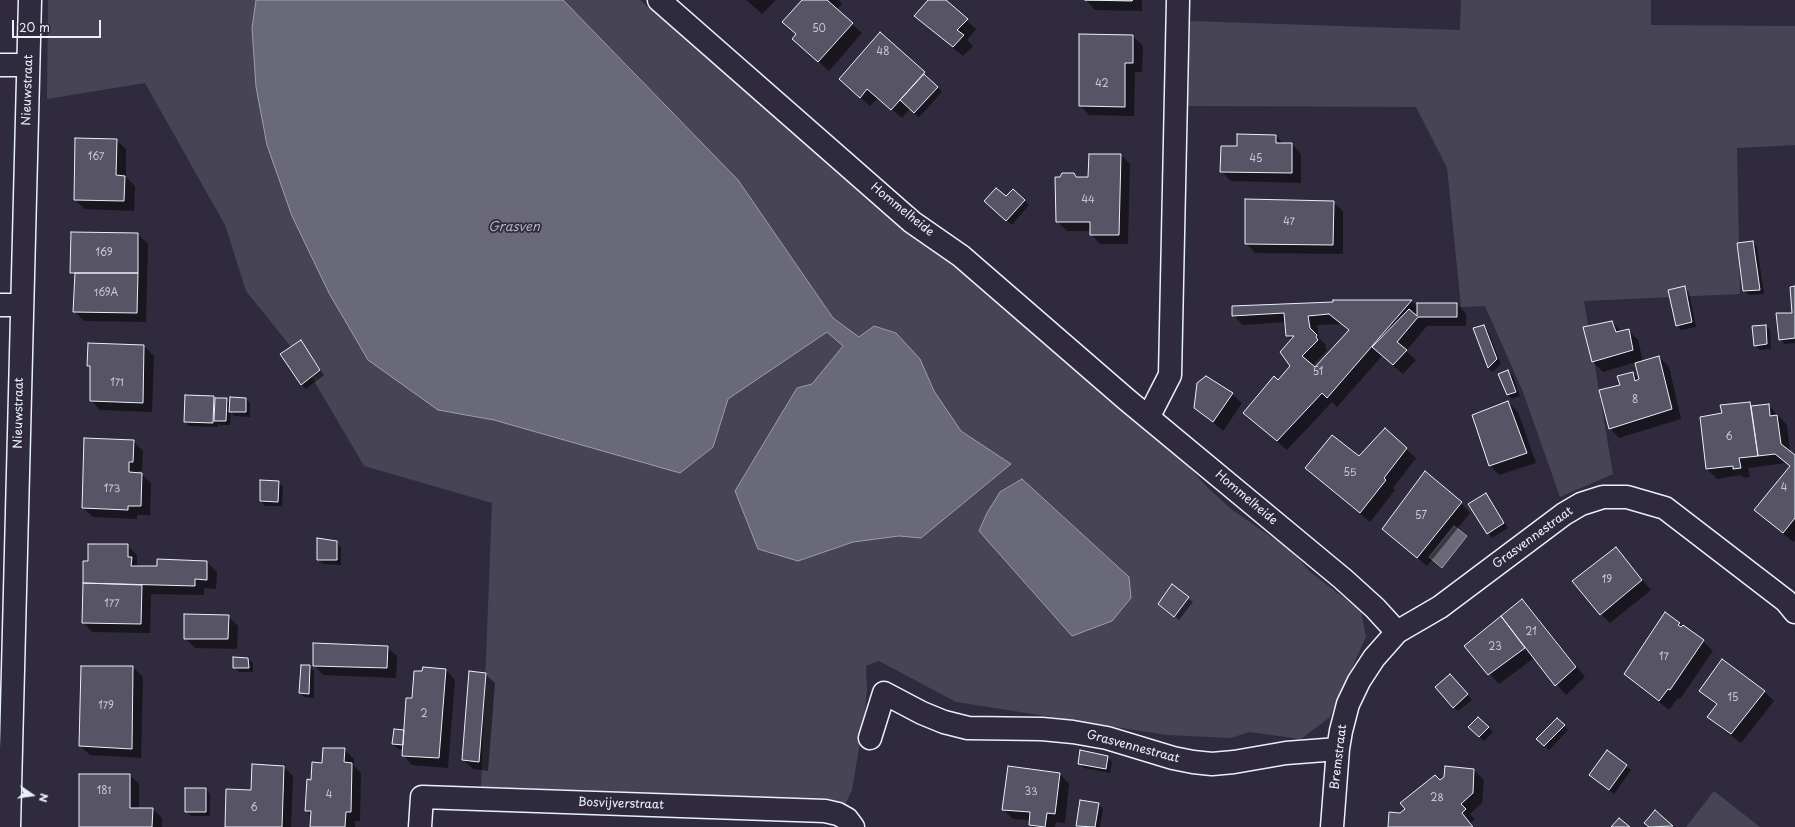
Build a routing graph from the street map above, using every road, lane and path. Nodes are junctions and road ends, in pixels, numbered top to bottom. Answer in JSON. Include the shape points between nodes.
{"nodes":[{"id":1,"x":30,"y":0,"type":"edge"},
{"id":2,"x":659,"y":0,"type":"edge"},
{"id":3,"x":1178,"y":0,"type":"edge"},
{"id":4,"x":0,"y":65,"type":"edge"},
{"id":5,"x":28,"y":65,"type":"junction"},
{"id":6,"x":0,"y":305,"type":"edge"},
{"id":7,"x":22,"y":305,"type":"junction"},
{"id":8,"x":1148,"y":416,"type":"junction"},
{"id":9,"x":1795,"y":612,"type":"edge"},
{"id":10,"x":1397,"y":632,"type":"junction"},
{"id":11,"x":870,"y":738,"type":"dead end"},
{"id":12,"x":1338,"y":749,"type":"junction"},
{"id":13,"x":850,"y":823,"type":"edge"},
{"id":14,"x":10,"y":827,"type":"edge"},
{"id":15,"x":420,"y":827,"type":"edge"},
{"id":16,"x":1332,"y":827,"type":"edge"}],
"edges":[{"from":1,"to":5,"type":"street","name":"Nieuwstraat"},
{"from":2,"to":8,"type":"street","name":"Hommelheide","via":[[912,222],[961,256]]},
{"from":3,"to":8,"type":"street","via":[[1170,375]]},
{"from":4,"to":5,"type":"street"},
{"from":5,"to":7,"type":"street","name":"Nieuwstraat"},
{"from":6,"to":7,"type":"street"},
{"from":7,"to":14,"type":"street","name":"Nieuwstraat"},
{"from":8,"to":10,"type":"street","name":"Hommelheide","via":[[1343,579]]},
{"from":9,"to":10,"type":"street","name":"Grasvennestraat","via":[[1786,601],[1665,508],[1627,497],[1603,497],[1581,504],[1564,514],[1440,607]]},
{"from":10,"to":12,"type":"street","name":"Bremstraat","via":[[1374,658],[1356,687],[1348,704]]},
{"from":11,"to":12,"type":"street","name":"Grasvennestraat","via":[[884,693],[922,713],[968,728],[1073,732],[1107,738],[1193,762],[1212,764],[1286,753]]},
{"from":12,"to":16,"type":"street","name":"Bremstraat"},
{"from":13,"to":15,"type":"street","name":"Bosvijverstraat","via":[[838,814],[825,811],[422,797]]}]}
